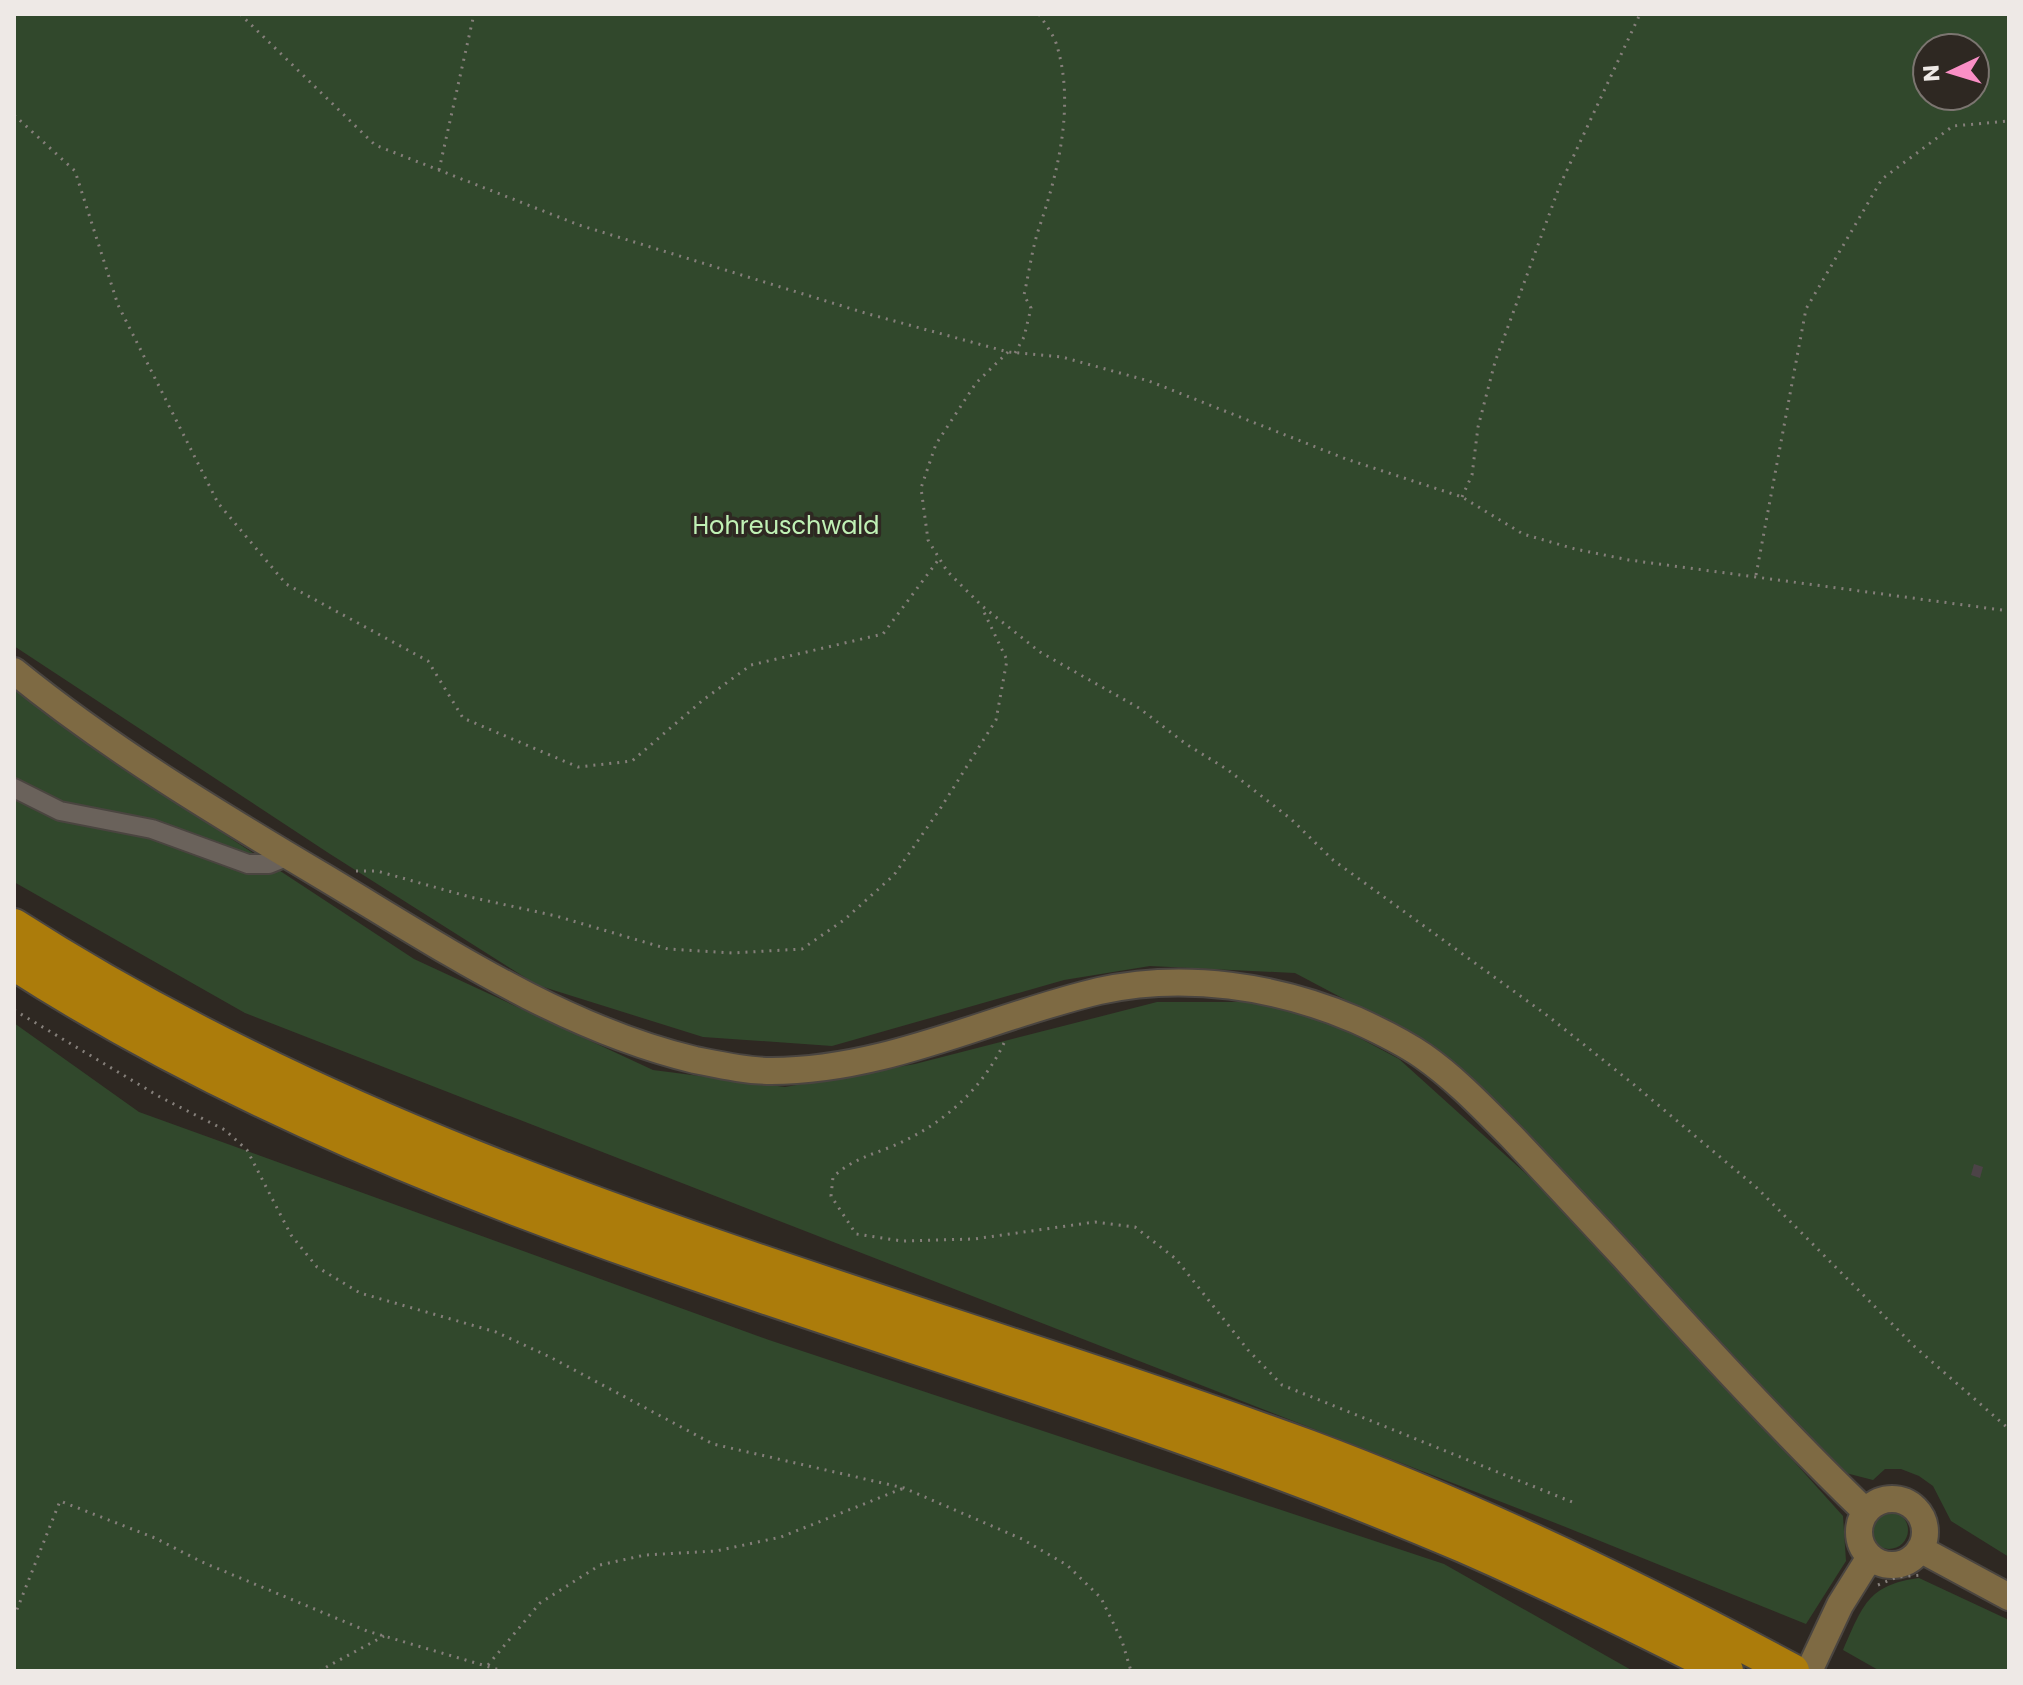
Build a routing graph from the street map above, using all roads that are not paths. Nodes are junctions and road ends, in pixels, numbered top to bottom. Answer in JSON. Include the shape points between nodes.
{"nodes":[{"id":1,"x":14,"y":671,"type":"edge"},
{"id":2,"x":14,"y":788,"type":"edge"},
{"id":3,"x":289,"y":856,"type":"junction"},
{"id":4,"x":14,"y":926,"type":"edge"},
{"id":5,"x":14,"y":963,"type":"edge"},
{"id":6,"x":1865,"y":1511,"type":"junction"},
{"id":7,"x":1920,"y":1549,"type":"junction"},
{"id":8,"x":1870,"y":1557,"type":"junction"},
{"id":9,"x":2009,"y":1597,"type":"edge"},
{"id":10,"x":1726,"y":1671,"type":"edge"},
{"id":11,"x":1792,"y":1671,"type":"edge"},
{"id":12,"x":1809,"y":1671,"type":"edge"}],
"edges":[{"from":1,"to":3,"type":"street","via":[[166,779]]},
{"from":2,"to":3,"type":"street","via":[[60,811],[152,829],[248,864],[269,864]]},
{"from":3,"to":6,"type":"street","via":[[542,1002],[663,1052],[720,1065],[766,1071],[854,1062],[1102,991],[1148,984],[1192,983],[1280,994],[1361,1022],[1421,1054],[1469,1093],[1743,1389]]},
{"from":4,"to":11,"type":"highway","via":[[257,1064],[390,1124],[688,1238],[1313,1449],[1551,1549]]},
{"from":5,"to":10,"type":"highway","via":[[154,1045],[376,1152],[590,1237],[1298,1480],[1549,1583]]},
{"from":6,"to":7,"type":"street","via":[[1886,1498],[1913,1506],[1925,1530]]},
{"from":6,"to":8,"type":"street","via":[[1859,1541]]},
{"from":7,"to":8,"type":"street","via":[[1900,1564]]},
{"from":7,"to":9,"type":"street"},
{"from":8,"to":12,"type":"street"}]}
